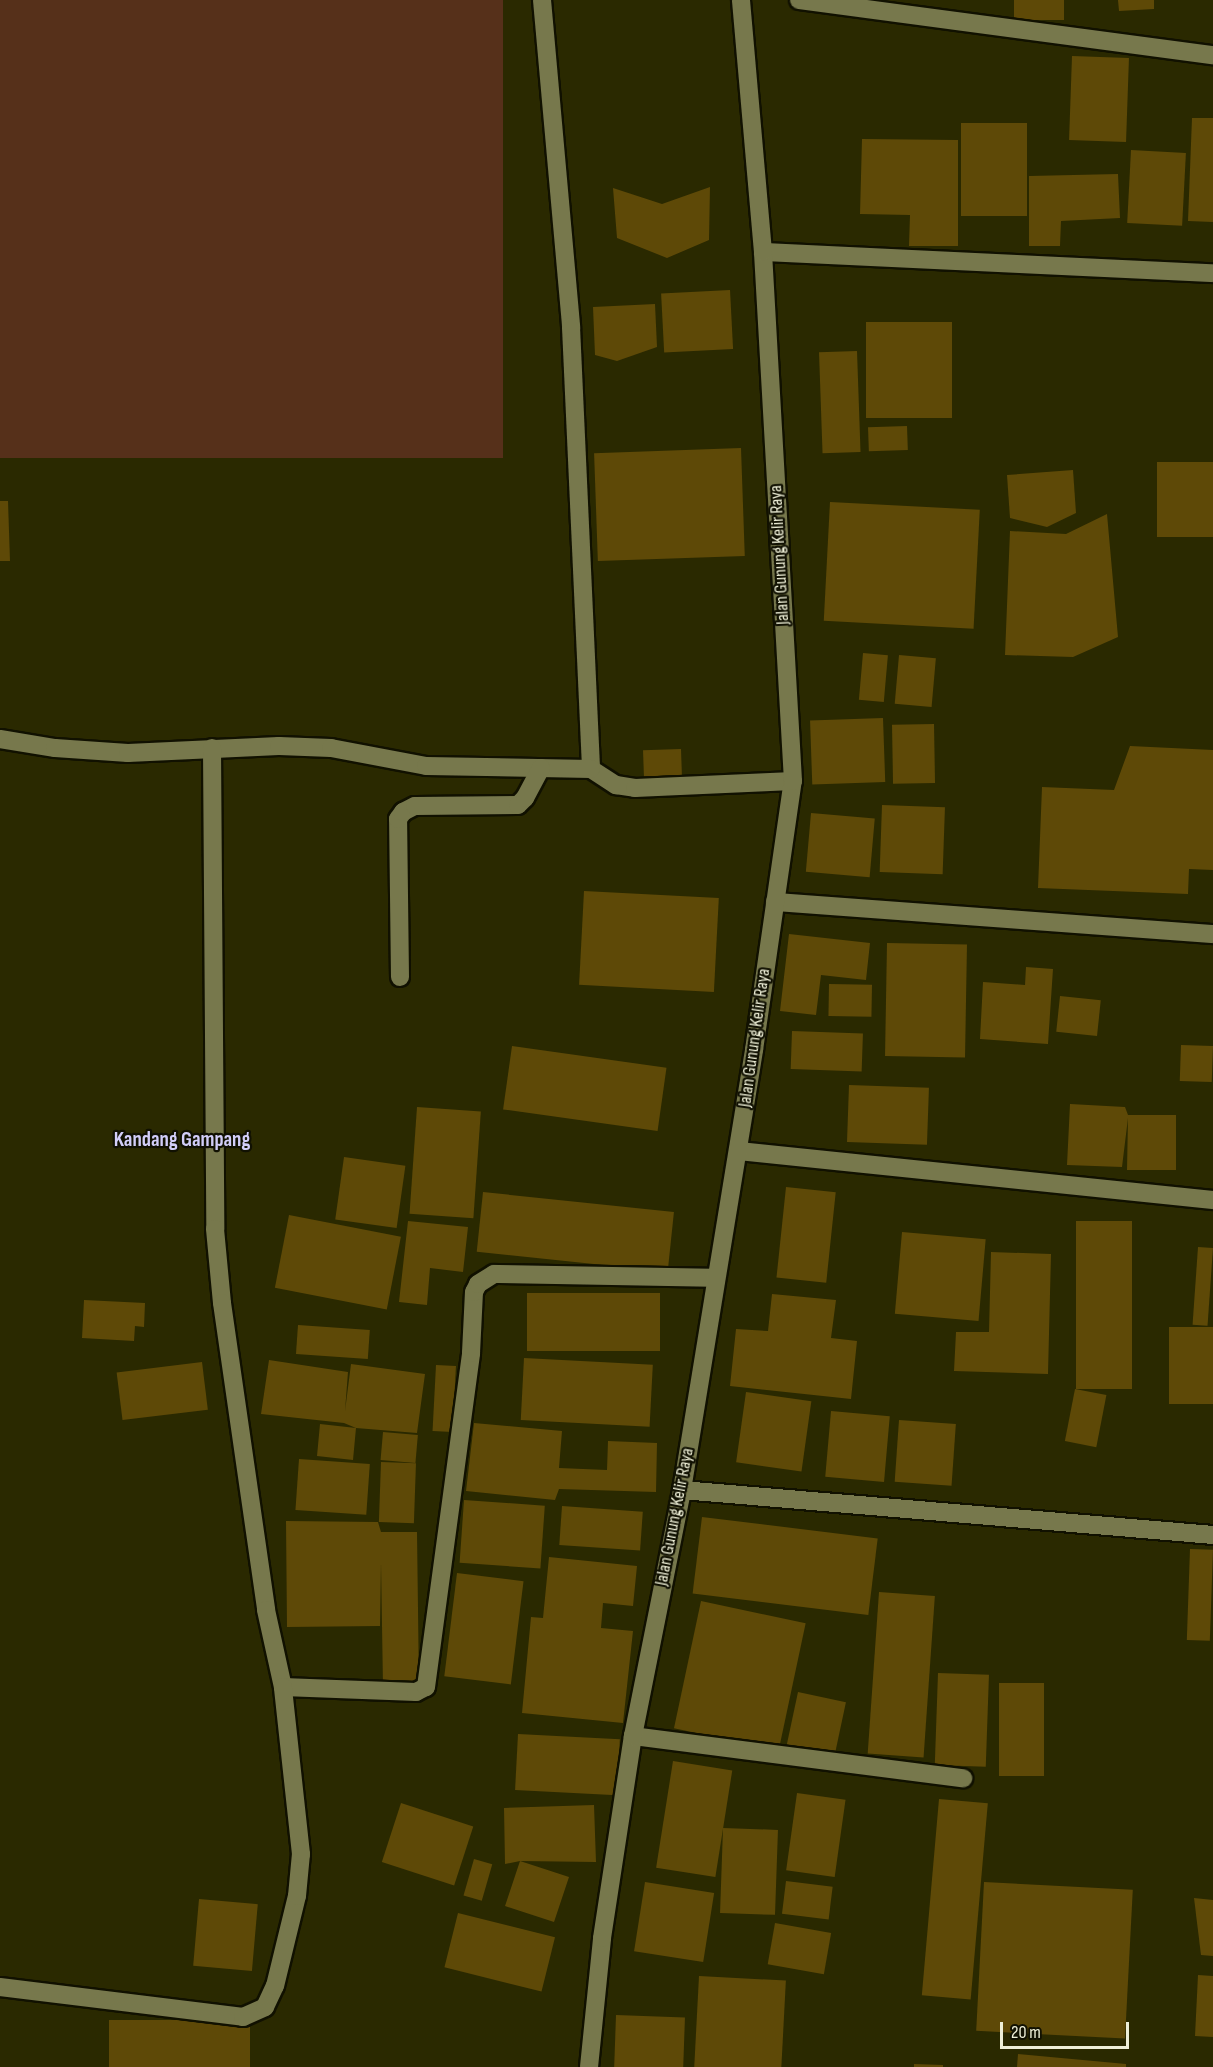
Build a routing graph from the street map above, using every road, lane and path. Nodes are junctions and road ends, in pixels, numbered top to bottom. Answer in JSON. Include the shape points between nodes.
{"nodes":[{"id":1,"x":542,"y":0,"type":"edge"},
{"id":2,"x":741,"y":0,"type":"edge"},
{"id":3,"x":799,"y":0,"type":"edge"},
{"id":4,"x":1213,"y":55,"type":"edge"},
{"id":5,"x":762,"y":252,"type":"junction"},
{"id":6,"x":1213,"y":273,"type":"edge"},
{"id":7,"x":0,"y":739,"type":"edge"},
{"id":8,"x":212,"y":765,"type":"junction"},
{"id":9,"x":591,"y":769,"type":"junction"},
{"id":10,"x":538,"y":774,"type":"junction"},
{"id":11,"x":793,"y":781,"type":"junction"},
{"id":12,"x":775,"y":902,"type":"junction"},
{"id":13,"x":1213,"y":934,"type":"edge"},
{"id":14,"x":400,"y":977,"type":"dead end"},
{"id":15,"x":738,"y":1151,"type":"junction"},
{"id":16,"x":1213,"y":1200,"type":"edge"},
{"id":17,"x":716,"y":1278,"type":"junction"},
{"id":18,"x":682,"y":1490,"type":"junction"},
{"id":19,"x":1213,"y":1535,"type":"edge"},
{"id":20,"x":283,"y":1687,"type":"junction"},
{"id":21,"x":633,"y":1736,"type":"junction"},
{"id":22,"x":963,"y":1778,"type":"dead end"},
{"id":23,"x":0,"y":1987,"type":"edge"},
{"id":24,"x":589,"y":2067,"type":"edge"}],
"edges":[{"from":1,"to":9,"type":"street","via":[[572,327]]},
{"from":2,"to":5,"type":"street","name":"Jalan Gunung Kelir Raya"},
{"from":3,"to":4,"type":"street"},
{"from":5,"to":6,"type":"street"},
{"from":5,"to":11,"type":"street","name":"Jalan Gunung Kelir Raya"},
{"from":7,"to":8,"type":"street"},
{"from":8,"to":10,"type":"street","via":[[331,748],[426,765]]},
{"from":8,"to":20,"type":"street","via":[[215,1229],[266,1610]]},
{"from":9,"to":10,"type":"street"},
{"from":9,"to":11,"type":"street","via":[[610,783],[635,788]]},
{"from":10,"to":14,"type":"street","via":[[518,805],[415,806],[402,812],[398,819]]},
{"from":11,"to":12,"type":"street","name":"Jalan Gunung Kelir Raya"},
{"from":12,"to":13,"type":"street"},
{"from":12,"to":15,"type":"street","name":"Jalan Gunung Kelir Raya"},
{"from":15,"to":16,"type":"street"},
{"from":15,"to":17,"type":"street","name":"Jalan Gunung Kelir Raya"},
{"from":17,"to":18,"type":"street","name":"Jalan Gunung Kelir Raya"},
{"from":17,"to":20,"type":"street","via":[[494,1274],[478,1284],[426,1687],[416,1692]]},
{"from":18,"to":19,"type":"street"},
{"from":18,"to":21,"type":"street","name":"Jalan Gunung Kelir Raya"},
{"from":20,"to":23,"type":"street","via":[[301,1854],[297,1896],[265,2007],[243,2017]]},
{"from":21,"to":22,"type":"street"},
{"from":21,"to":24,"type":"street","name":"Jalan Gunung Kelir Raya","via":[[602,1938]]}]}
